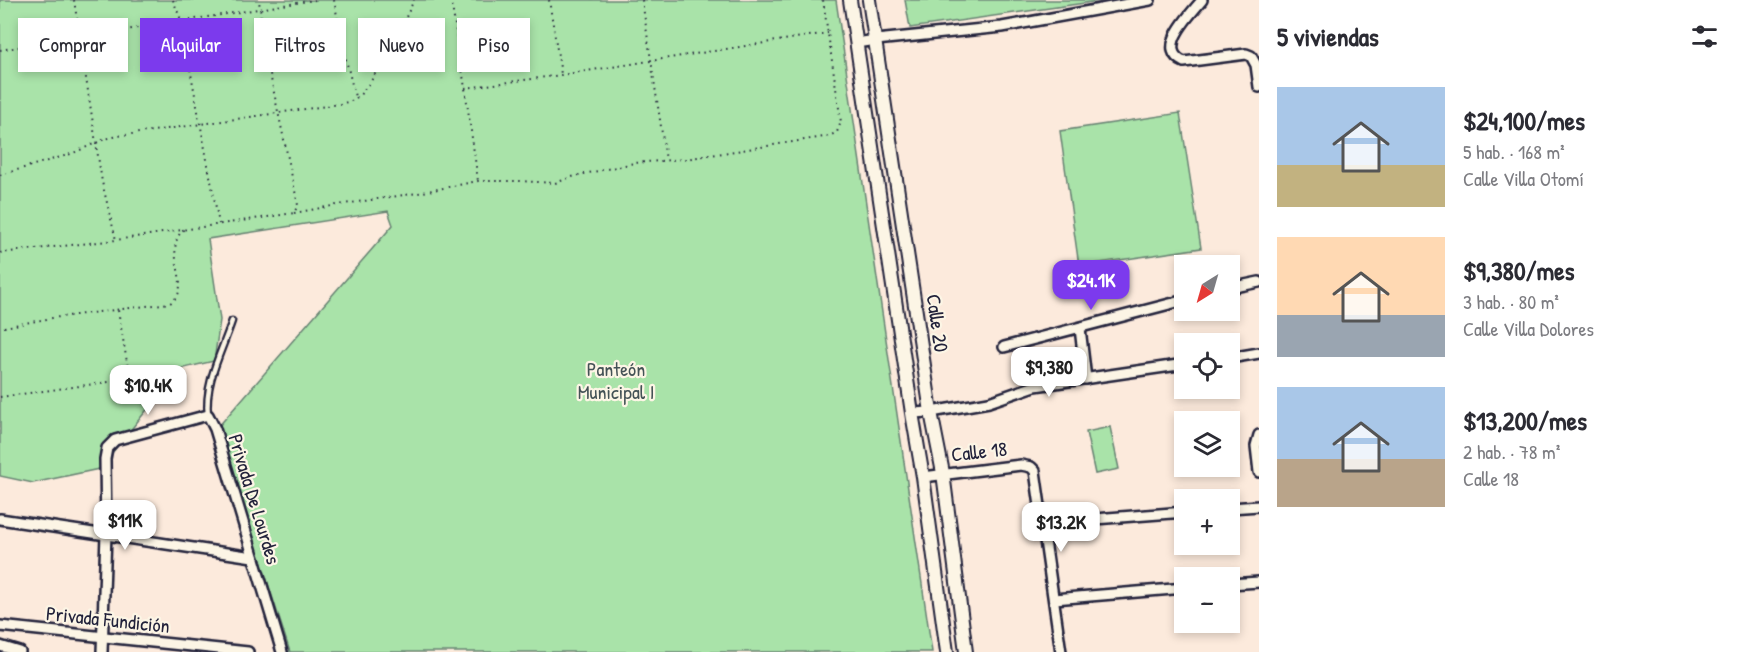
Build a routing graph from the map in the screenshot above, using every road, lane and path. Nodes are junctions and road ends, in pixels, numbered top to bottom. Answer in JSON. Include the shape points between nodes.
{"nodes":[{"id":1,"x":74,"y":0,"type":"edge"},
{"id":2,"x":173,"y":0,"type":"edge"},
{"id":3,"x":259,"y":0,"type":"edge"},
{"id":4,"x":315,"y":0,"type":"edge"},
{"id":5,"x":334,"y":0,"type":"edge"},
{"id":6,"x":414,"y":0,"type":"edge"},
{"id":7,"x":451,"y":0,"type":"edge"},
{"id":8,"x":549,"y":0,"type":"edge"},
{"id":9,"x":642,"y":0,"type":"edge"},
{"id":10,"x":823,"y":0,"type":"edge"},
{"id":11,"x":850,"y":0,"type":"edge"},
{"id":12,"x":869,"y":0,"type":"edge"},
{"id":13,"x":1150,"y":0,"type":"edge"},
{"id":14,"x":1203,"y":0,"type":"edge"},
{"id":15,"x":260,"y":8,"type":"junction"},
{"id":16,"x":77,"y":18,"type":"edge"},
{"id":17,"x":180,"y":18,"type":"edge"},
{"id":18,"x":194,"y":18,"type":"edge"},
{"id":19,"x":828,"y":33,"type":"junction"},
{"id":20,"x":876,"y":40,"type":"junction"},
{"id":21,"x":856,"y":43,"type":"junction"},
{"id":22,"x":18,"y":47,"type":"edge"},
{"id":23,"x":0,"y":50,"type":"edge"},
{"id":24,"x":651,"y":60,"type":"junction"},
{"id":25,"x":85,"y":72,"type":"edge"},
{"id":26,"x":191,"y":72,"type":"edge"},
{"id":27,"x":561,"y":75,"type":"junction"},
{"id":28,"x":1259,"y":87,"type":"edge"},
{"id":29,"x":465,"y":88,"type":"junction"},
{"id":30,"x":355,"y":98,"type":"junction"},
{"id":31,"x":278,"y":112,"type":"junction"},
{"id":32,"x":201,"y":124,"type":"junction"},
{"id":33,"x":96,"y":142,"type":"junction"},
{"id":34,"x":666,"y":160,"type":"junction"},
{"id":35,"x":0,"y":175,"type":"edge"},
{"id":36,"x":478,"y":182,"type":"junction"},
{"id":37,"x":294,"y":213,"type":"junction"},
{"id":38,"x":904,"y":220,"type":"junction"},
{"id":39,"x":883,"y":222,"type":"junction"},
{"id":40,"x":219,"y":224,"type":"junction"},
{"id":41,"x":184,"y":229,"type":"junction"},
{"id":42,"x":116,"y":240,"type":"junction"},
{"id":43,"x":0,"y":253,"type":"edge"},
{"id":44,"x":1259,"y":282,"type":"edge"},
{"id":45,"x":1240,"y":286,"type":"edge"},
{"id":46,"x":1174,"y":303,"type":"edge"},
{"id":47,"x":117,"y":309,"type":"junction"},
{"id":48,"x":232,"y":321,"type":"dead end"},
{"id":49,"x":4,"y":327,"type":"dead end"},
{"id":50,"x":1080,"y":328,"type":"junction"},
{"id":51,"x":1004,"y":347,"type":"dead end"},
{"id":52,"x":1259,"y":354,"type":"edge"},
{"id":53,"x":1240,"y":357,"type":"edge"},
{"id":54,"x":1174,"y":366,"type":"edge"},
{"id":55,"x":1086,"y":379,"type":"junction"},
{"id":56,"x":0,"y":398,"type":"edge"},
{"id":57,"x":932,"y":412,"type":"junction"},
{"id":58,"x":912,"y":413,"type":"junction"},
{"id":59,"x":208,"y":415,"type":"junction"},
{"id":60,"x":1258,"y":435,"type":"edge"},
{"id":61,"x":1259,"y":472,"type":"edge"},
{"id":62,"x":943,"y":474,"type":"junction"},
{"id":63,"x":923,"y":477,"type":"junction"},
{"id":64,"x":1259,"y":506,"type":"edge"},
{"id":65,"x":1240,"y":507,"type":"edge"},
{"id":66,"x":1174,"y":513,"type":"edge"},
{"id":67,"x":0,"y":519,"type":"edge"},
{"id":68,"x":1043,"y":523,"type":"junction"},
{"id":69,"x":106,"y":534,"type":"junction"},
{"id":70,"x":253,"y":557,"type":"junction"},
{"id":71,"x":956,"y":570,"type":"junction"},
{"id":72,"x":936,"y":572,"type":"junction"},
{"id":73,"x":1259,"y":582,"type":"edge"},
{"id":74,"x":1240,"y":583,"type":"edge"},
{"id":75,"x":1174,"y":589,"type":"edge"},
{"id":76,"x":1054,"y":599,"type":"junction"},
{"id":77,"x":0,"y":626,"type":"edge"},
{"id":78,"x":102,"y":637,"type":"junction"},
{"id":79,"x":0,"y":646,"type":"edge"},
{"id":80,"x":20,"y":652,"type":"edge"},
{"id":81,"x":102,"y":652,"type":"edge"},
{"id":82,"x":248,"y":652,"type":"edge"},
{"id":83,"x":282,"y":652,"type":"edge"},
{"id":84,"x":947,"y":652,"type":"edge"},
{"id":85,"x":966,"y":652,"type":"edge"},
{"id":86,"x":1061,"y":652,"type":"edge"}],
"edges":[{"from":1,"to":16,"type":"path"},
{"from":2,"to":17,"type":"path"},
{"from":3,"to":15,"type":"path"},
{"from":4,"to":15,"type":"path"},
{"from":5,"to":30,"type":"path"},
{"from":6,"to":30,"type":"path","via":[[371,81]]},
{"from":7,"to":29,"type":"path"},
{"from":8,"to":27,"type":"path"},
{"from":9,"to":24,"type":"path"},
{"from":10,"to":19,"type":"path"},
{"from":11,"to":21,"type":"main road","name":"Calle 20"},
{"from":12,"to":20,"type":"main road","name":"Calle 20"},
{"from":13,"to":20,"type":"street","via":[[1002,27]]},
{"from":14,"to":28,"type":"street","via":[[1174,37],[1176,56],[1190,62],[1246,54],[1256,65]]},
{"from":15,"to":18,"type":"path"},
{"from":15,"to":31,"type":"path"},
{"from":19,"to":24,"type":"path"},
{"from":19,"to":34,"type":"path","via":[[841,122],[837,132]]},
{"from":20,"to":21,"type":"street"},
{"from":20,"to":38,"type":"main road","name":"Calle 20"},
{"from":21,"to":39,"type":"main road","name":"Calle 20"},
{"from":22,"to":23,"type":"path"},
{"from":24,"to":27,"type":"path"},
{"from":24,"to":34,"type":"path"},
{"from":25,"to":33,"type":"path"},
{"from":26,"to":32,"type":"path"},
{"from":27,"to":29,"type":"path"},
{"from":29,"to":36,"type":"path"},
{"from":30,"to":31,"type":"path","via":[[340,104]]},
{"from":31,"to":32,"type":"path"},
{"from":31,"to":37,"type":"path","via":[[298,205]]},
{"from":32,"to":33,"type":"path"},
{"from":32,"to":40,"type":"path"},
{"from":33,"to":35,"type":"path","via":[[71,154]]},
{"from":33,"to":42,"type":"path"},
{"from":34,"to":36,"type":"path","via":[[634,163],[555,183]]},
{"from":36,"to":37,"type":"path"},
{"from":37,"to":40,"type":"path"},
{"from":38,"to":39,"type":"main road"},
{"from":38,"to":57,"type":"main road","name":"Calle 20"},
{"from":39,"to":58,"type":"main road","name":"Calle 20"},
{"from":40,"to":41,"type":"path"},
{"from":41,"to":42,"type":"path"},
{"from":41,"to":47,"type":"path","via":[[176,241],[180,288],[176,300]]},
{"from":42,"to":43,"type":"path"},
{"from":44,"to":45,"type":"street"},
{"from":46,"to":50,"type":"street"},
{"from":47,"to":49,"type":"path"},
{"from":47,"to":56,"type":"path","via":[[128,368],[122,378]]},
{"from":48,"to":59,"type":"lane","via":[[208,390]]},
{"from":50,"to":51,"type":"street"},
{"from":50,"to":55,"type":"street"},
{"from":52,"to":53,"type":"street"},
{"from":54,"to":55,"type":"street"},
{"from":55,"to":57,"type":"street","via":[[1035,386],[989,402]]},
{"from":57,"to":58,"type":"street"},
{"from":57,"to":62,"type":"main road","name":"Calle 20"},
{"from":58,"to":63,"type":"main road","name":"Calle 20"},
{"from":59,"to":69,"type":"street","name":"Privada De Lourdes","via":[[115,440],[107,448]]},
{"from":59,"to":70,"type":"street","name":"Privada De Lourdes"},
{"from":60,"to":61,"type":"street"},
{"from":62,"to":63,"type":"street","name":"Calle 18"},
{"from":62,"to":68,"type":"street","name":"Calle 18","via":[[1031,467],[1035,471]]},
{"from":62,"to":71,"type":"main road","name":"Calle 20"},
{"from":63,"to":72,"type":"main road","name":"Calle 20"},
{"from":64,"to":65,"type":"street"},
{"from":66,"to":68,"type":"street"},
{"from":67,"to":69,"type":"street"},
{"from":68,"to":76,"type":"street","name":"Calle 18"},
{"from":69,"to":70,"type":"street"},
{"from":69,"to":78,"type":"street","name":"Privada De Lourdes"},
{"from":70,"to":83,"type":"street","name":"Privada De Lourdes"},
{"from":71,"to":72,"type":"main road"},
{"from":71,"to":85,"type":"main road","name":"Calle 20"},
{"from":72,"to":84,"type":"main road","name":"Calle 20"},
{"from":73,"to":74,"type":"street"},
{"from":75,"to":76,"type":"street"},
{"from":76,"to":86,"type":"street","name":"Calle 18"},
{"from":77,"to":78,"type":"street","name":"Privada Fundición"},
{"from":78,"to":81,"type":"street","name":"Privada De Lourdes"},
{"from":78,"to":82,"type":"street","name":"Privada Fundición"},
{"from":79,"to":80,"type":"street"}]}
